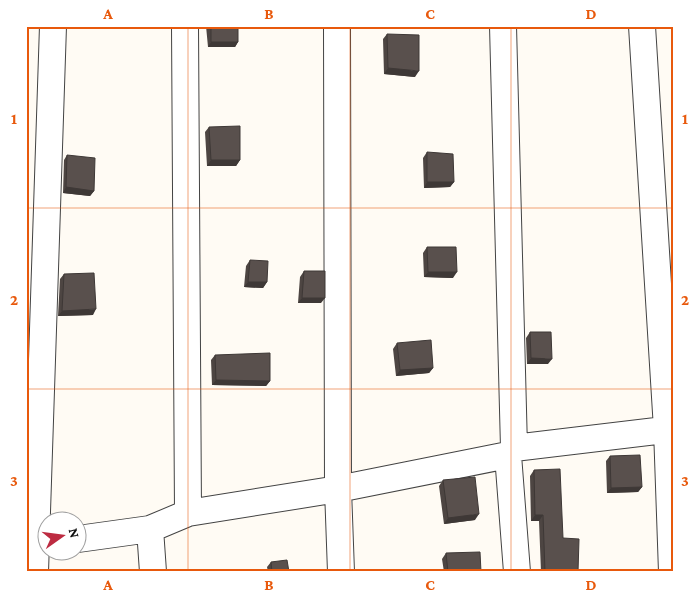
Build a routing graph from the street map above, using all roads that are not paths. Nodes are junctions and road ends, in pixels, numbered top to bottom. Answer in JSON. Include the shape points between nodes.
{"nodes":[{"id":1,"x":53,"y":26,"type":"edge"},
{"id":2,"x":184,"y":26,"type":"edge"},
{"id":3,"x":336,"y":26,"type":"edge"},
{"id":4,"x":503,"y":26,"type":"edge"},
{"id":5,"x":642,"y":26,"type":"edge"},
{"id":6,"x":670,"y":429,"type":"edge"},
{"id":7,"x":511,"y":452,"type":"junction"},
{"id":8,"x":338,"y":488,"type":"junction"},
{"id":9,"x":188,"y":513,"type":"junction"},
{"id":10,"x":150,"y":529,"type":"junction"},
{"id":11,"x":88,"y":538,"type":"edge"},
{"id":12,"x":36,"y":546,"type":"edge"},
{"id":13,"x":35,"y":572,"type":"edge"},
{"id":14,"x":154,"y":572,"type":"edge"},
{"id":15,"x":341,"y":572,"type":"edge"},
{"id":16,"x":518,"y":572,"type":"edge"},
{"id":17,"x":672,"y":572,"type":"edge"}],
"edges":[{"from":1,"to":12,"type":"street"},
{"from":2,"to":9,"type":"street"},
{"from":3,"to":8,"type":"street"},
{"from":4,"to":7,"type":"street"},
{"from":5,"to":6,"type":"street"},
{"from":6,"to":7,"type":"street"},
{"from":6,"to":17,"type":"street"},
{"from":7,"to":8,"type":"street"},
{"from":7,"to":16,"type":"street"},
{"from":8,"to":9,"type":"street"},
{"from":8,"to":15,"type":"street"},
{"from":9,"to":10,"type":"street"},
{"from":10,"to":11,"type":"street"},
{"from":10,"to":14,"type":"street"},
{"from":12,"to":13,"type":"street"}]}
